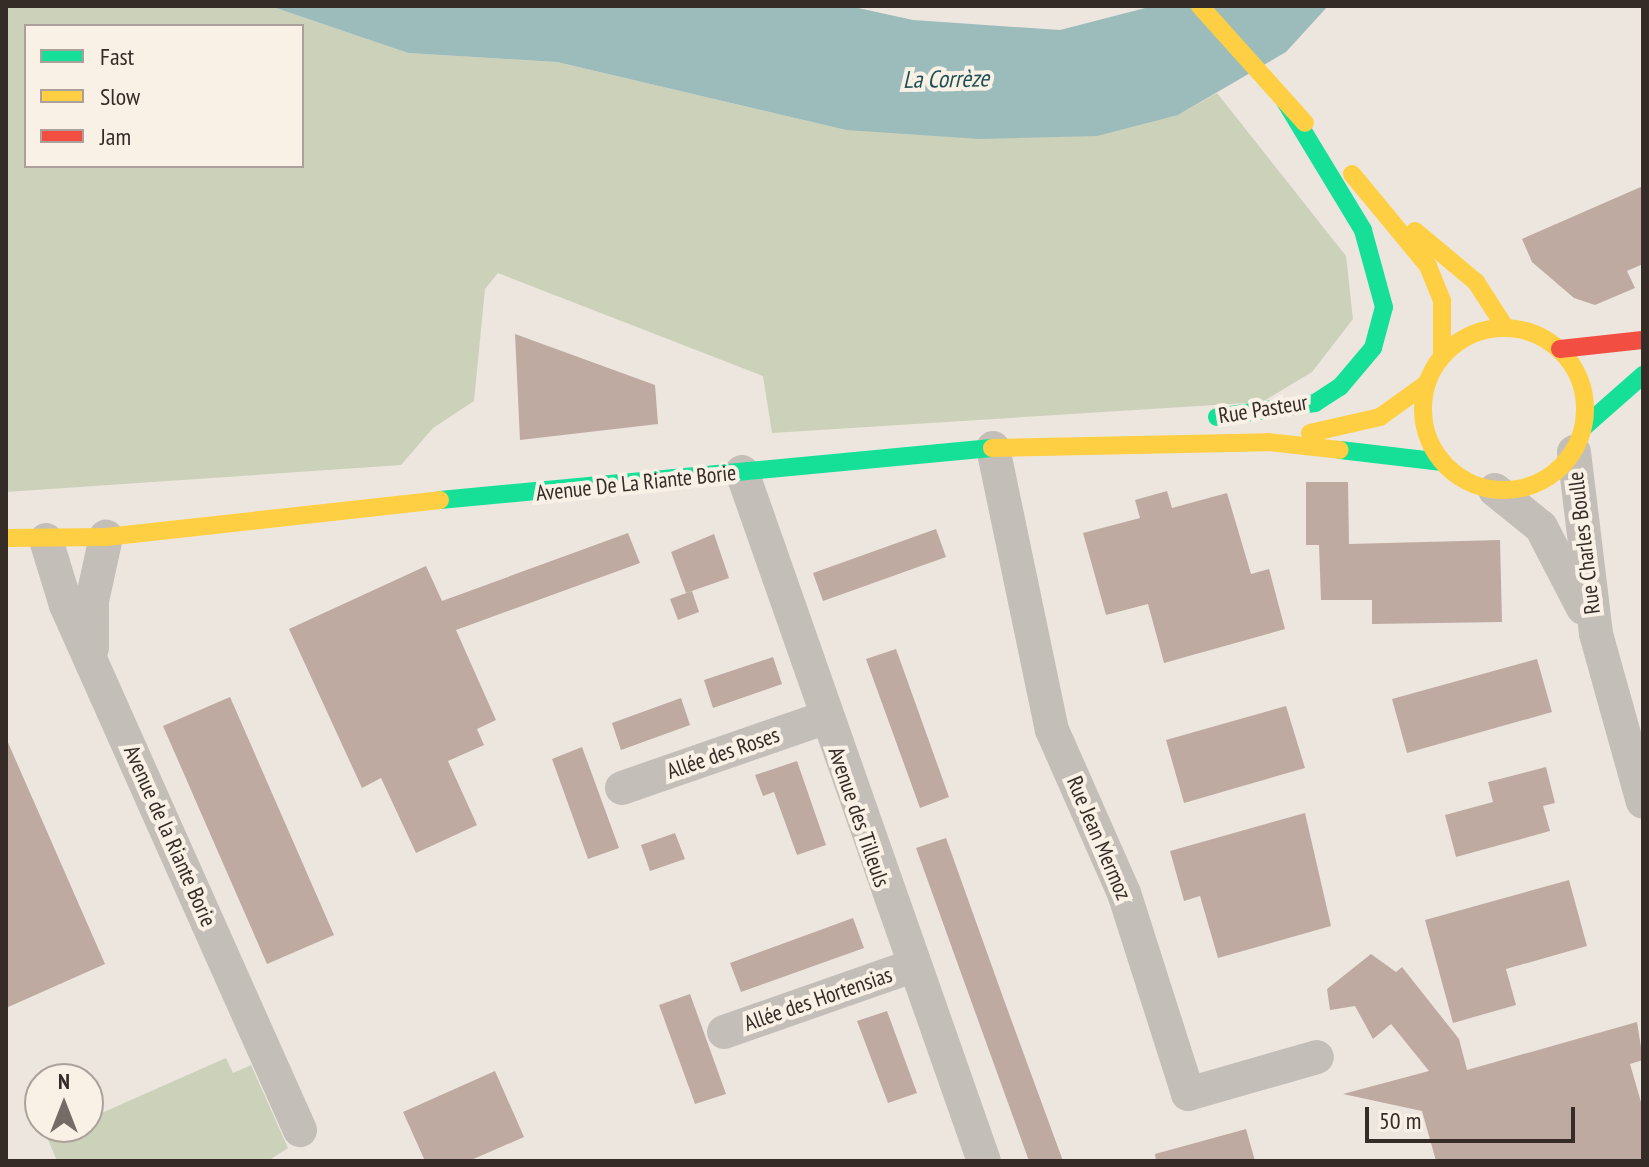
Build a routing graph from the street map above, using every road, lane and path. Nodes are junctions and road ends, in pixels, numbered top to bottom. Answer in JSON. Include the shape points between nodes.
{"nodes":[{"id":1,"x":1200,"y":6,"type":"edge"},
{"id":2,"x":1285,"y":101,"type":"junction"},
{"id":3,"x":1392,"y":218,"type":"junction"},
{"id":4,"x":1505,"y":327,"type":"junction"},
{"id":5,"x":1643,"y":340,"type":"edge"},
{"id":6,"x":1560,"y":349,"type":"junction"},
{"id":7,"x":1442,"y":356,"type":"junction"},
{"id":8,"x":1643,"y":375,"type":"edge"},
{"id":9,"x":1426,"y":384,"type":"junction"},
{"id":10,"x":1198,"y":418,"type":"dead end"},
{"id":11,"x":1172,"y":422,"type":"dead end"},
{"id":12,"x":1579,"y":440,"type":"junction"},
{"id":13,"x":1268,"y":442,"type":"junction"},
{"id":14,"x":1052,"y":446,"type":"junction"},
{"id":15,"x":993,"y":448,"type":"junction"},
{"id":16,"x":1442,"y":462,"type":"junction"},
{"id":17,"x":742,"y":472,"type":"junction"},
{"id":18,"x":1495,"y":490,"type":"junction"},
{"id":19,"x":106,"y":537,"type":"junction"},
{"id":20,"x":6,"y":538,"type":"edge"},
{"id":21,"x":46,"y":540,"type":"junction"},
{"id":22,"x":1596,"y":634,"type":"junction"},
{"id":23,"x":93,"y":661,"type":"junction"},
{"id":24,"x":824,"y":718,"type":"junction"},
{"id":25,"x":622,"y":788,"type":"dead end"},
{"id":26,"x":1643,"y":802,"type":"edge"},
{"id":27,"x":912,"y":966,"type":"junction"},
{"id":28,"x":724,"y":1032,"type":"dead end"},
{"id":29,"x":1317,"y":1057,"type":"dead end"},
{"id":30,"x":300,"y":1130,"type":"dead end"},
{"id":31,"x":984,"y":1161,"type":"edge"}],
"edges":[{"from":1,"to":2,"type":"street","name":"Rue Pasteur"},
{"from":2,"to":3,"type":"street","name":"Rue Pasteur"},
{"from":2,"to":10,"type":"street","name":"Rue Pasteur","via":[[1363,230],[1384,307],[1360,368],[1315,403]]},
{"from":3,"to":4,"type":"street","name":"Rue Pasteur","via":[[1440,246]]},
{"from":3,"to":7,"type":"street","name":"Rue Pasteur","via":[[1428,266],[1442,301]]},
{"from":4,"to":6,"type":"street"},
{"from":4,"to":7,"type":"street","via":[[1471,335]]},
{"from":5,"to":6,"type":"street"},
{"from":6,"to":12,"type":"street","via":[[1581,385]]},
{"from":7,"to":9,"type":"street"},
{"from":8,"to":12,"type":"street"},
{"from":9,"to":13,"type":"street","name":"Avenue De La Riante Borie","via":[[1380,417]]},
{"from":9,"to":16,"type":"street","via":[[1422,411]]},
{"from":11,"to":14,"type":"street"},
{"from":12,"to":18,"type":"street","via":[[1525,488]]},
{"from":12,"to":22,"type":"street","name":"Rue Charles Boulle"},
{"from":13,"to":14,"type":"street","name":"Avenue De La Riante Borie"},
{"from":13,"to":16,"type":"street","name":"Avenue De La Riante Borie"},
{"from":14,"to":15,"type":"street","name":"Avenue De La Riante Borie"},
{"from":15,"to":17,"type":"street","name":"Avenue De La Riante Borie"},
{"from":15,"to":29,"type":"street","name":"Rue Jean Mermoz","via":[[1052,730],[1124,893],[1188,1094]]},
{"from":16,"to":18,"type":"street","via":[[1466,481]]},
{"from":17,"to":19,"type":"street","name":"Avenue De La Riante Borie"},
{"from":17,"to":24,"type":"street","name":"Avenue des Tilleuls"},
{"from":18,"to":22,"type":"street","name":"Rue Charles Boulle","via":[[1541,527]]},
{"from":19,"to":21,"type":"street","name":"Avenue De La Riante Borie"},
{"from":19,"to":23,"type":"street","via":[[90,614]]},
{"from":20,"to":21,"type":"street","name":"Avenue De La Riante Borie"},
{"from":21,"to":23,"type":"street","name":"Avenue de la Riante Borie"},
{"from":22,"to":26,"type":"street","name":"Rue Charles Boulle"},
{"from":23,"to":30,"type":"street","name":"Avenue de la Riante Borie"},
{"from":24,"to":25,"type":"street","name":"Allée des Roses"},
{"from":24,"to":27,"type":"street","name":"Avenue des Tilleuls"},
{"from":27,"to":28,"type":"street","name":"Allée des Hortensias"},
{"from":27,"to":31,"type":"street","name":"Avenue des Tilleuls"}]}
